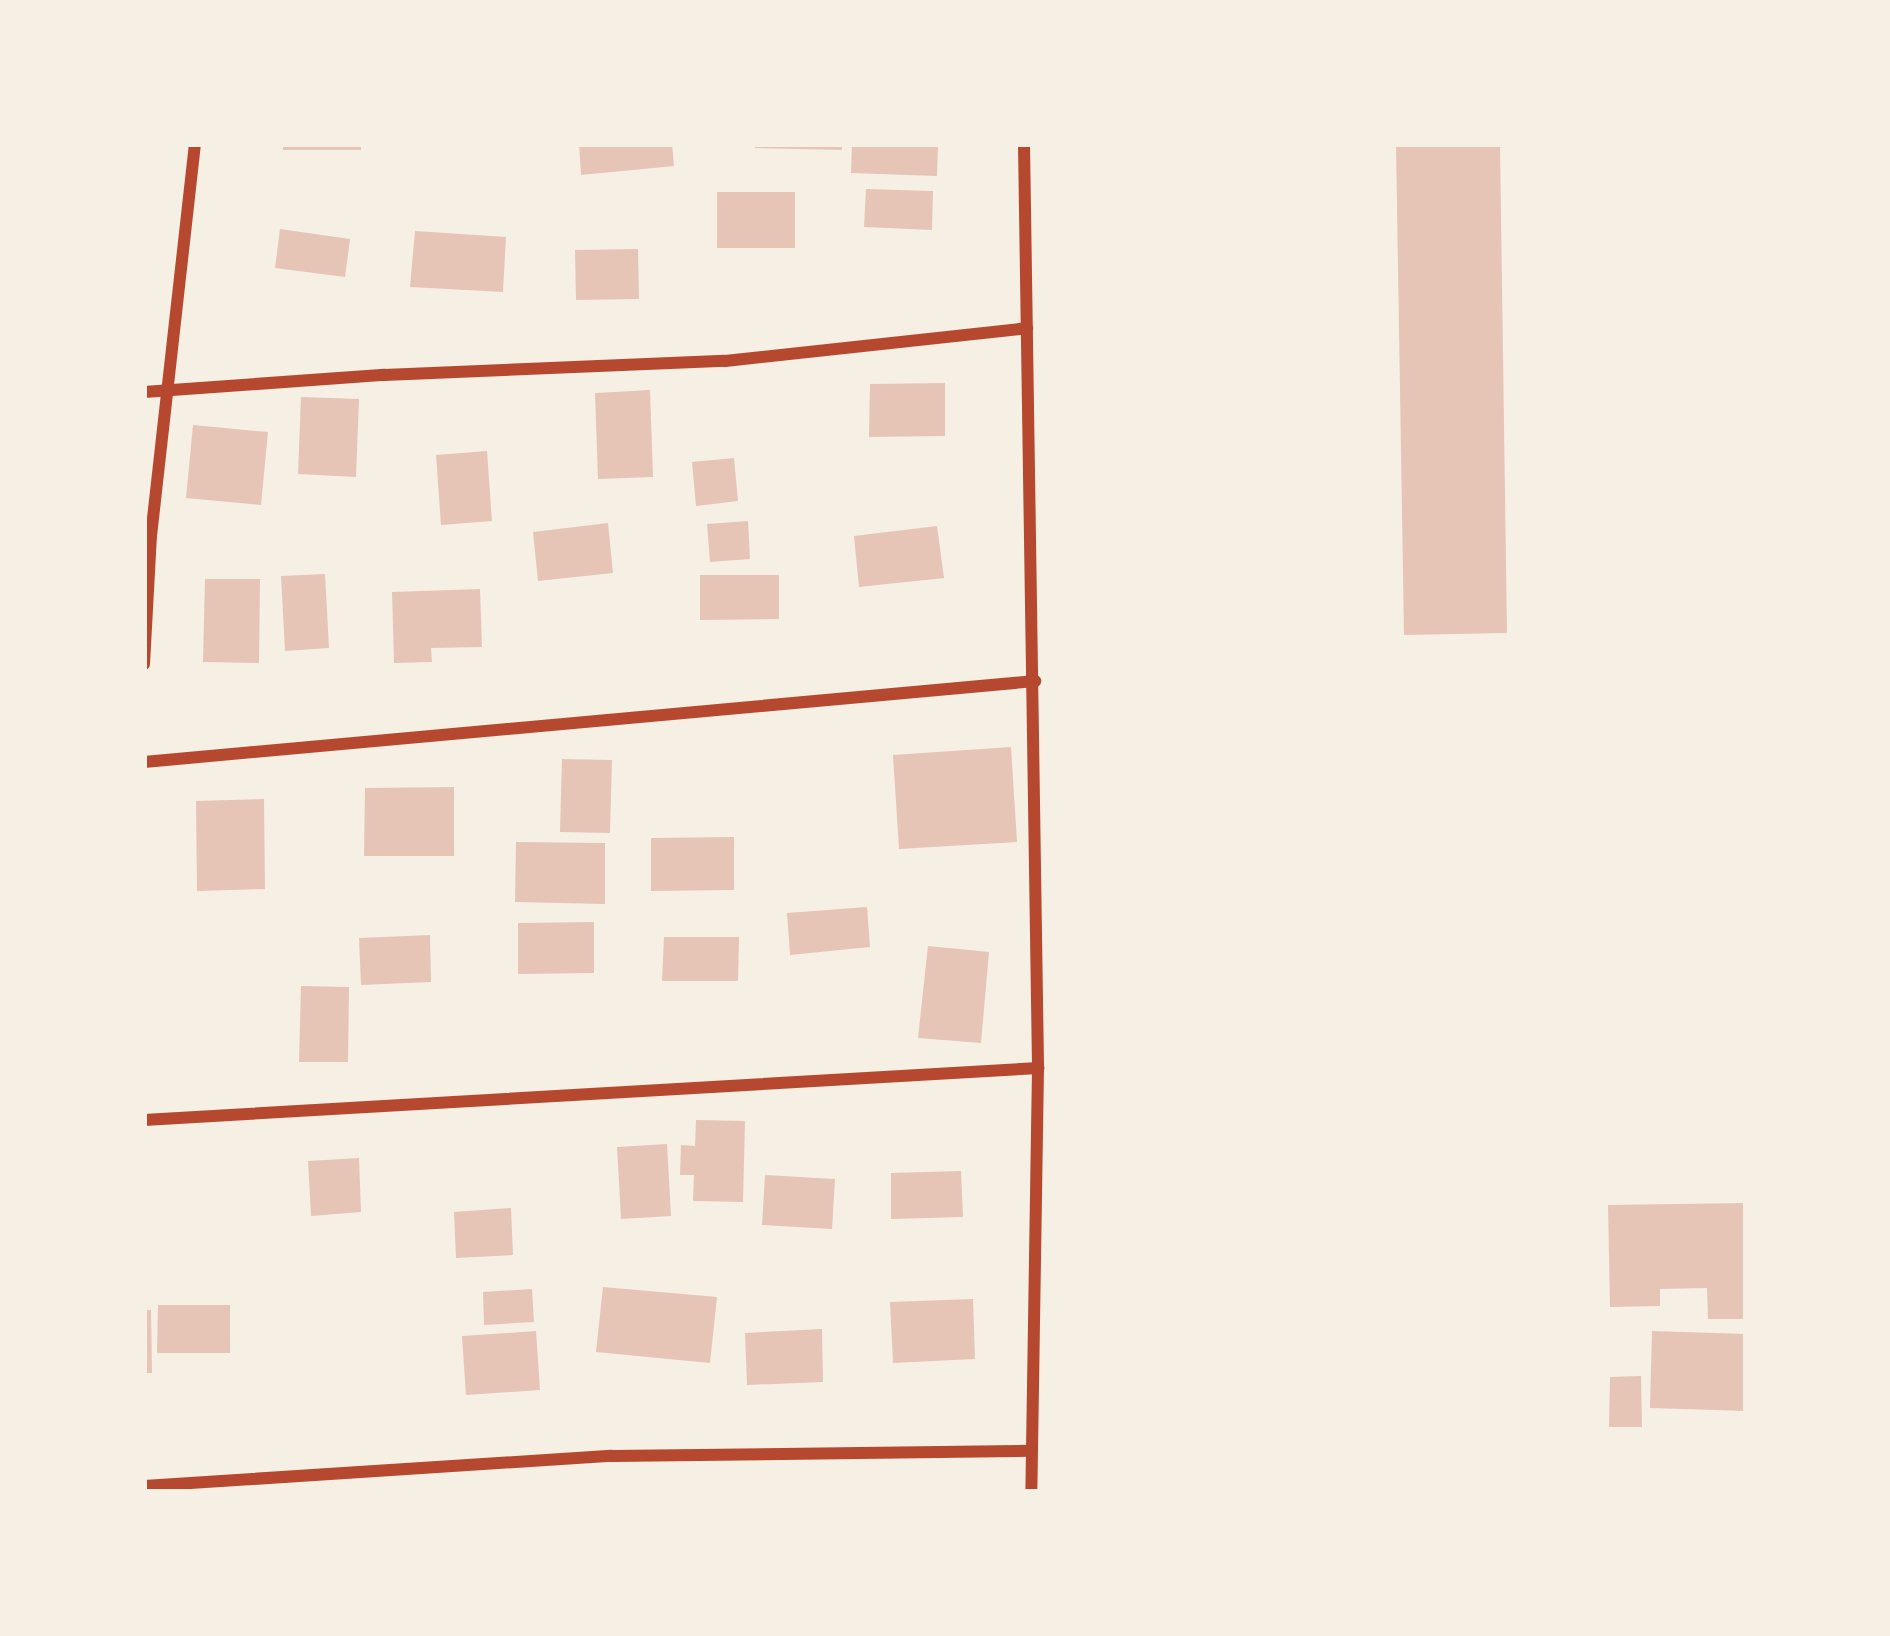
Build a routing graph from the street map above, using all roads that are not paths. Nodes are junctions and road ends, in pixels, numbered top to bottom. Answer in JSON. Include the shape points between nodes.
{"nodes":[{"id":1,"x":194,"y":144,"type":"edge"},
{"id":2,"x":1024,"y":144,"type":"edge"},
{"id":3,"x":1027,"y":328,"type":"junction"},
{"id":4,"x":171,"y":390,"type":"junction"},
{"id":5,"x":144,"y":392,"type":"edge"},
{"id":6,"x":144,"y":664,"type":"edge"},
{"id":7,"x":1035,"y":681,"type":"junction"},
{"id":8,"x":144,"y":762,"type":"edge"},
{"id":9,"x":1038,"y":1068,"type":"junction"},
{"id":10,"x":144,"y":1120,"type":"edge"},
{"id":11,"x":1031,"y":1451,"type":"junction"},
{"id":12,"x":144,"y":1486,"type":"edge"},
{"id":13,"x":1031,"y":1492,"type":"edge"}],
"edges":[{"from":1,"to":4,"type":"street"},
{"from":2,"to":3,"type":"street"},
{"from":3,"to":4,"type":"street","via":[[725,361]]},
{"from":3,"to":7,"type":"street"},
{"from":4,"to":5,"type":"street"},
{"from":4,"to":6,"type":"street"},
{"from":7,"to":8,"type":"street"},
{"from":7,"to":9,"type":"street"},
{"from":9,"to":10,"type":"street"},
{"from":9,"to":11,"type":"street"},
{"from":11,"to":12,"type":"street","via":[[611,1456]]},
{"from":11,"to":13,"type":"street"}]}
